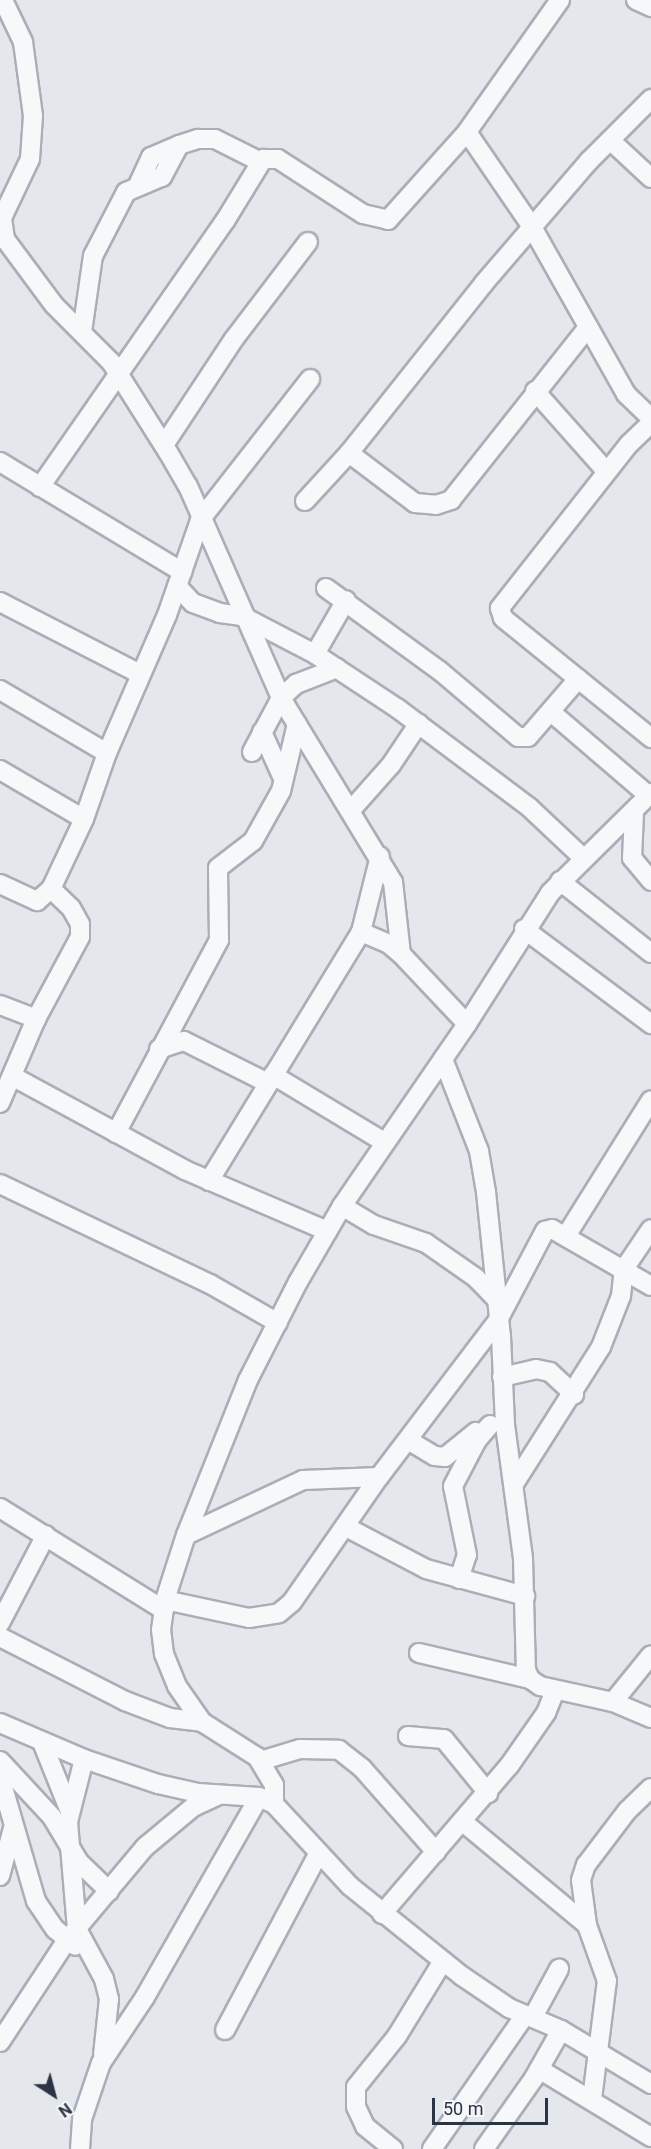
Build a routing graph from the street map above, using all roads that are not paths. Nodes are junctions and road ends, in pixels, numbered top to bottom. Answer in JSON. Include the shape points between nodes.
{"nodes":[{"id":1,"x":3,"y":0,"type":"edge"},
{"id":2,"x":560,"y":0,"type":"edge"},
{"id":3,"x":636,"y":0,"type":"edge"},
{"id":4,"x":651,"y":7,"type":"edge"},
{"id":5,"x":651,"y":99,"type":"edge"},
{"id":6,"x":467,"y":132,"type":"junction"},
{"id":7,"x":610,"y":140,"type":"junction"},
{"id":8,"x":261,"y":162,"type":"junction"},
{"id":9,"x":651,"y":178,"type":"edge"},
{"id":10,"x":532,"y":227,"type":"junction"},
{"id":11,"x":308,"y":242,"type":"dead end"},
{"id":12,"x":588,"y":327,"type":"junction"},
{"id":13,"x":82,"y":332,"type":"junction"},
{"id":14,"x":119,"y":373,"type":"junction"},
{"id":15,"x":310,"y":379,"type":"dead end"},
{"id":16,"x":535,"y":391,"type":"junction"},
{"id":17,"x":651,"y":418,"type":"edge"},
{"id":18,"x":651,"y":423,"type":"edge"},
{"id":19,"x":164,"y":445,"type":"junction"},
{"id":20,"x":350,"y":453,"type":"junction"},
{"id":21,"x":0,"y":462,"type":"edge"},
{"id":22,"x":606,"y":471,"type":"junction"},
{"id":23,"x":40,"y":487,"type":"junction"},
{"id":24,"x":305,"y":501,"type":"dead end"},
{"id":25,"x":200,"y":520,"type":"junction"},
{"id":26,"x":179,"y":579,"type":"junction"},
{"id":27,"x":326,"y":588,"type":"dead end"},
{"id":28,"x":346,"y":600,"type":"junction"},
{"id":29,"x":0,"y":602,"type":"edge"},
{"id":30,"x":242,"y":616,"type":"junction"},
{"id":31,"x":315,"y":654,"type":"junction"},
{"id":32,"x":337,"y":668,"type":"junction"},
{"id":33,"x":140,"y":674,"type":"junction"},
{"id":34,"x":578,"y":679,"type":"junction"},
{"id":35,"x":0,"y":690,"type":"edge"},
{"id":36,"x":281,"y":698,"type":"junction"},
{"id":37,"x":551,"y":712,"type":"junction"},
{"id":38,"x":419,"y":723,"type":"junction"},
{"id":39,"x":297,"y":724,"type":"junction"},
{"id":40,"x":262,"y":732,"type":"junction"},
{"id":41,"x":651,"y":738,"type":"edge"},
{"id":42,"x":252,"y":752,"type":"dead end"},
{"id":43,"x":107,"y":753,"type":"junction"},
{"id":44,"x":0,"y":770,"type":"edge"},
{"id":45,"x":282,"y":778,"type":"junction"},
{"id":46,"x":650,"y":794,"type":"edge"},
{"id":47,"x":351,"y":810,"type":"junction"},
{"id":48,"x":634,"y":813,"type":"junction"},
{"id":49,"x":84,"y":819,"type":"junction"},
{"id":50,"x":598,"y":844,"type":"junction"},
{"id":51,"x":380,"y":856,"type":"junction"},
{"id":52,"x":583,"y":858,"type":"junction"},
{"id":53,"x":632,"y":858,"type":"junction"},
{"id":54,"x":560,"y":881,"type":"junction"},
{"id":55,"x":651,"y":881,"type":"edge"},
{"id":56,"x":0,"y":884,"type":"edge"},
{"id":57,"x":51,"y":890,"type":"junction"},
{"id":58,"x":524,"y":929,"type":"junction"},
{"id":59,"x":361,"y":932,"type":"junction"},
{"id":60,"x":651,"y":953,"type":"edge"},
{"id":61,"x":401,"y":954,"type":"junction"},
{"id":62,"x":0,"y":1005,"type":"edge"},
{"id":63,"x":36,"y":1019,"type":"junction"},
{"id":64,"x":467,"y":1024,"type":"junction"},
{"id":65,"x":651,"y":1024,"type":"edge"},
{"id":66,"x":159,"y":1049,"type":"junction"},
{"id":67,"x":443,"y":1059,"type":"junction"},
{"id":68,"x":12,"y":1076,"type":"junction"},
{"id":69,"x":270,"y":1079,"type":"junction"},
{"id":70,"x":651,"y":1100,"type":"edge"},
{"id":71,"x":0,"y":1103,"type":"edge"},
{"id":72,"x":116,"y":1133,"type":"junction"},
{"id":73,"x":384,"y":1142,"type":"junction"},
{"id":74,"x":209,"y":1181,"type":"junction"},
{"id":75,"x":0,"y":1185,"type":"edge"},
{"id":76,"x":342,"y":1206,"type":"junction"},
{"id":77,"x":651,"y":1229,"type":"edge"},
{"id":78,"x":327,"y":1231,"type":"junction"},
{"id":79,"x":566,"y":1236,"type":"junction"},
{"id":80,"x":624,"y":1269,"type":"junction"},
{"id":81,"x":651,"y":1286,"type":"edge"},
{"id":82,"x":498,"y":1301,"type":"junction"},
{"id":83,"x":498,"y":1320,"type":"junction"},
{"id":84,"x":278,"y":1323,"type":"junction"},
{"id":85,"x":502,"y":1377,"type":"junction"},
{"id":86,"x":574,"y":1394,"type":"junction"},
{"id":87,"x":498,"y":1425,"type":"junction"},
{"id":88,"x":408,"y":1440,"type":"junction"},
{"id":89,"x":379,"y":1478,"type":"junction"},
{"id":90,"x":514,"y":1484,"type":"junction"},
{"id":91,"x":0,"y":1508,"type":"edge"},
{"id":92,"x":348,"y":1528,"type":"junction"},
{"id":93,"x":46,"y":1535,"type":"junction"},
{"id":94,"x":186,"y":1535,"type":"junction"},
{"id":95,"x":459,"y":1579,"type":"junction"},
{"id":96,"x":525,"y":1596,"type":"junction"},
{"id":97,"x":164,"y":1605,"type":"junction"},
{"id":98,"x":0,"y":1623,"type":"edge"},
{"id":99,"x":0,"y":1638,"type":"edge"},
{"id":100,"x":419,"y":1653,"type":"dead end"},
{"id":101,"x":651,"y":1655,"type":"edge"},
{"id":102,"x":530,"y":1679,"type":"junction"},
{"id":103,"x":555,"y":1690,"type":"junction"},
{"id":104,"x":613,"y":1702,"type":"junction"},
{"id":105,"x":651,"y":1718,"type":"edge"},
{"id":106,"x":202,"y":1722,"type":"junction"},
{"id":107,"x":0,"y":1723,"type":"edge"},
{"id":108,"x":408,"y":1736,"type":"dead end"},
{"id":109,"x":42,"y":1742,"type":"junction"},
{"id":110,"x":84,"y":1759,"type":"junction"},
{"id":111,"x":0,"y":1761,"type":"edge"},
{"id":112,"x":260,"y":1761,"type":"junction"},
{"id":113,"x":0,"y":1777,"type":"edge"},
{"id":114,"x":651,"y":1788,"type":"edge"},
{"id":115,"x":488,"y":1793,"type":"junction"},
{"id":116,"x":222,"y":1794,"type":"junction"},
{"id":117,"x":267,"y":1800,"type":"junction"},
{"id":118,"x":69,"y":1811,"type":"junction"},
{"id":119,"x":464,"y":1822,"type":"junction"},
{"id":120,"x":14,"y":1826,"type":"junction"},
{"id":121,"x":69,"y":1843,"type":"junction"},
{"id":122,"x":436,"y":1852,"type":"junction"},
{"id":123,"x":318,"y":1854,"type":"junction"},
{"id":124,"x":0,"y":1876,"type":"edge"},
{"id":125,"x":109,"y":1891,"type":"junction"},
{"id":126,"x":382,"y":1914,"type":"junction"},
{"id":127,"x":587,"y":1925,"type":"junction"},
{"id":128,"x":72,"y":1934,"type":"junction"},
{"id":129,"x":442,"y":1961,"type":"junction"},
{"id":130,"x":559,"y":1970,"type":"dead end"},
{"id":131,"x":529,"y":2016,"type":"junction"},
{"id":132,"x":225,"y":2030,"type":"dead end"},
{"id":133,"x":561,"y":2030,"type":"junction"},
{"id":134,"x":0,"y":2042,"type":"edge"},
{"id":135,"x":599,"y":2053,"type":"junction"},
{"id":136,"x":101,"y":2063,"type":"junction"},
{"id":137,"x":539,"y":2069,"type":"junction"},
{"id":138,"x":651,"y":2084,"type":"edge"},
{"id":139,"x":592,"y":2099,"type":"junction"},
{"id":140,"x":651,"y":2137,"type":"edge"},
{"id":141,"x":80,"y":2149,"type":"edge"},
{"id":142,"x":393,"y":2149,"type":"edge"},
{"id":143,"x":432,"y":2149,"type":"edge"},
{"id":144,"x":483,"y":2149,"type":"edge"}],
"edges":[{"from":1,"to":13,"type":"street","via":[[23,42],[33,116],[30,159],[8,201],[2,232],[23,267]]},
{"from":2,"to":6,"type":"street"},
{"from":3,"to":4,"type":"street"},
{"from":5,"to":7,"type":"street"},
{"from":6,"to":8,"type":"street","via":[[388,220],[363,214],[278,159],[271,157]]},
{"from":6,"to":10,"type":"street"},
{"from":7,"to":9,"type":"street"},
{"from":7,"to":10,"type":"street"},
{"from":8,"to":13,"type":"street","via":[[215,139],[179,145],[162,177],[138,185],[120,201],[93,256]]},
{"from":8,"to":14,"type":"street"},
{"from":10,"to":12,"type":"street"},
{"from":10,"to":20,"type":"street"},
{"from":11,"to":19,"type":"street","via":[[234,339]]},
{"from":12,"to":16,"type":"street"},
{"from":12,"to":17,"type":"street","via":[[626,394]]},
{"from":13,"to":14,"type":"street"},
{"from":14,"to":19,"type":"street"},
{"from":14,"to":23,"type":"street"},
{"from":15,"to":25,"type":"street"},
{"from":16,"to":20,"type":"street","via":[[450,500],[436,506],[416,503]]},
{"from":16,"to":22,"type":"street"},
{"from":18,"to":22,"type":"street"},
{"from":19,"to":25,"type":"street","via":[[188,486]]},
{"from":20,"to":24,"type":"street"},
{"from":21,"to":23,"type":"street"},
{"from":22,"to":34,"type":"street","via":[[500,608],[503,618]]},
{"from":23,"to":26,"type":"street"},
{"from":25,"to":26,"type":"street"},
{"from":25,"to":30,"type":"street"},
{"from":26,"to":30,"type":"street","via":[[193,603]]},
{"from":26,"to":33,"type":"street"},
{"from":27,"to":28,"type":"street"},
{"from":28,"to":31,"type":"street"},
{"from":28,"to":37,"type":"street","via":[[518,737],[528,736]]},
{"from":29,"to":33,"type":"street"},
{"from":30,"to":31,"type":"street"},
{"from":30,"to":36,"type":"street"},
{"from":31,"to":32,"type":"street"},
{"from":32,"to":36,"type":"street","via":[[296,684]]},
{"from":32,"to":38,"type":"street"},
{"from":33,"to":43,"type":"street"},
{"from":34,"to":37,"type":"street"},
{"from":34,"to":41,"type":"street"},
{"from":35,"to":43,"type":"street"},
{"from":36,"to":39,"type":"street"},
{"from":36,"to":40,"type":"street"},
{"from":37,"to":46,"type":"street"},
{"from":38,"to":47,"type":"street","via":[[391,765]]},
{"from":38,"to":52,"type":"street","via":[[530,808]]},
{"from":39,"to":45,"type":"street"},
{"from":39,"to":47,"type":"street"},
{"from":40,"to":42,"type":"street"},
{"from":40,"to":45,"type":"street"},
{"from":43,"to":49,"type":"street"},
{"from":44,"to":49,"type":"street"},
{"from":45,"to":66,"type":"street","via":[[281,791],[254,841],[218,868],[219,940]]},
{"from":46,"to":48,"type":"street"},
{"from":47,"to":51,"type":"street"},
{"from":48,"to":50,"type":"street"},
{"from":48,"to":53,"type":"street"},
{"from":49,"to":57,"type":"street"},
{"from":50,"to":52,"type":"street"},
{"from":50,"to":53,"type":"street"},
{"from":51,"to":59,"type":"street"},
{"from":51,"to":61,"type":"street","via":[[397,898]]},
{"from":52,"to":54,"type":"street"},
{"from":53,"to":55,"type":"street"},
{"from":54,"to":58,"type":"street"},
{"from":54,"to":60,"type":"street"},
{"from":56,"to":57,"type":"street","via":[[37,901]]},
{"from":57,"to":63,"type":"street","via":[[71,908],[80,924],[80,938]]},
{"from":58,"to":64,"type":"street"},
{"from":58,"to":65,"type":"street"},
{"from":59,"to":61,"type":"street"},
{"from":59,"to":69,"type":"street"},
{"from":61,"to":64,"type":"street"},
{"from":62,"to":63,"type":"street"},
{"from":63,"to":68,"type":"street"},
{"from":64,"to":67,"type":"street"},
{"from":66,"to":69,"type":"street","via":[[184,1041]]},
{"from":66,"to":72,"type":"street"},
{"from":67,"to":73,"type":"street"},
{"from":67,"to":82,"type":"street","via":[[479,1152]]},
{"from":68,"to":71,"type":"street"},
{"from":68,"to":72,"type":"street"},
{"from":69,"to":73,"type":"street"},
{"from":69,"to":74,"type":"street"},
{"from":70,"to":79,"type":"street"},
{"from":72,"to":74,"type":"street"},
{"from":73,"to":76,"type":"street"},
{"from":74,"to":78,"type":"street"},
{"from":75,"to":84,"type":"street","via":[[210,1284]]},
{"from":76,"to":78,"type":"street"},
{"from":76,"to":82,"type":"street","via":[[374,1225],[426,1243],[476,1278]]},
{"from":77,"to":80,"type":"street"},
{"from":78,"to":84,"type":"street"},
{"from":79,"to":80,"type":"street"},
{"from":79,"to":83,"type":"street","via":[[552,1229],[540,1237]]},
{"from":80,"to":81,"type":"street"},
{"from":80,"to":86,"type":"street","via":[[613,1320]]},
{"from":82,"to":83,"type":"street"},
{"from":83,"to":85,"type":"street"},
{"from":83,"to":88,"type":"street"},
{"from":84,"to":94,"type":"street","via":[[248,1380]]},
{"from":85,"to":86,"type":"street","via":[[536,1369],[550,1372]]},
{"from":85,"to":87,"type":"street"},
{"from":86,"to":90,"type":"street"},
{"from":87,"to":88,"type":"street","via":[[444,1456],[435,1456]]},
{"from":87,"to":90,"type":"street"},
{"from":87,"to":95,"type":"street","via":[[477,1440],[453,1486],[467,1555]]},
{"from":88,"to":89,"type":"street"},
{"from":89,"to":92,"type":"street"},
{"from":89,"to":94,"type":"street","via":[[303,1480]]},
{"from":90,"to":96,"type":"street"},
{"from":91,"to":93,"type":"street"},
{"from":92,"to":95,"type":"street","via":[[426,1569]]},
{"from":92,"to":97,"type":"street","via":[[292,1602],[279,1613],[249,1618]]},
{"from":93,"to":97,"type":"street"},
{"from":93,"to":98,"type":"street"},
{"from":94,"to":97,"type":"street"},
{"from":95,"to":96,"type":"street"},
{"from":96,"to":102,"type":"street","via":[[525,1653]]},
{"from":97,"to":106,"type":"street","via":[[164,1654],[177,1686]]},
{"from":99,"to":106,"type":"street","via":[[124,1701],[170,1718]]},
{"from":100,"to":102,"type":"street"},
{"from":101,"to":104,"type":"street"},
{"from":102,"to":103,"type":"street"},
{"from":103,"to":104,"type":"street"},
{"from":103,"to":115,"type":"street","via":[[538,1725]]},
{"from":104,"to":105,"type":"street"},
{"from":106,"to":112,"type":"street"},
{"from":107,"to":109,"type":"street"},
{"from":108,"to":115,"type":"street","via":[[444,1740]]},
{"from":109,"to":110,"type":"street"},
{"from":109,"to":118,"type":"street"},
{"from":110,"to":116,"type":"street","via":[[158,1784]]},
{"from":110,"to":118,"type":"street"},
{"from":111,"to":121,"type":"street","via":[[26,1786]]},
{"from":112,"to":117,"type":"street","via":[[274,1785]]},
{"from":112,"to":122,"type":"street","via":[[300,1749],[339,1750],[370,1776]]},
{"from":113,"to":120,"type":"street"},
{"from":114,"to":127,"type":"street","via":[[627,1811],[586,1865],[581,1880]]},
{"from":115,"to":119,"type":"street"},
{"from":116,"to":117,"type":"street"},
{"from":116,"to":125,"type":"street","via":[[193,1807],[145,1847]]},
{"from":117,"to":123,"type":"street"},
{"from":117,"to":136,"type":"street"},
{"from":118,"to":121,"type":"street"},
{"from":119,"to":122,"type":"street"},
{"from":119,"to":127,"type":"street"},
{"from":120,"to":124,"type":"street"},
{"from":120,"to":128,"type":"street","via":[[44,1916]]},
{"from":121,"to":125,"type":"street","via":[[79,1862]]},
{"from":121,"to":128,"type":"street"},
{"from":122,"to":126,"type":"street"},
{"from":123,"to":126,"type":"street"},
{"from":123,"to":132,"type":"street"},
{"from":125,"to":128,"type":"street"},
{"from":126,"to":129,"type":"street"},
{"from":127,"to":135,"type":"street","via":[[607,1981]]},
{"from":128,"to":134,"type":"street"},
{"from":128,"to":136,"type":"street","via":[[104,1979],[109,1999],[108,2039]]},
{"from":129,"to":131,"type":"street","via":[[491,1998]]},
{"from":129,"to":142,"type":"street","via":[[397,2036],[356,2087],[356,2107],[365,2126]]},
{"from":130,"to":131,"type":"street"},
{"from":131,"to":133,"type":"street"},
{"from":131,"to":143,"type":"street"},
{"from":133,"to":135,"type":"street"},
{"from":133,"to":137,"type":"street"},
{"from":135,"to":138,"type":"street"},
{"from":135,"to":139,"type":"street"},
{"from":136,"to":141,"type":"street","via":[[82,2119]]},
{"from":137,"to":139,"type":"street"},
{"from":137,"to":144,"type":"street"},
{"from":139,"to":140,"type":"street"}]}
